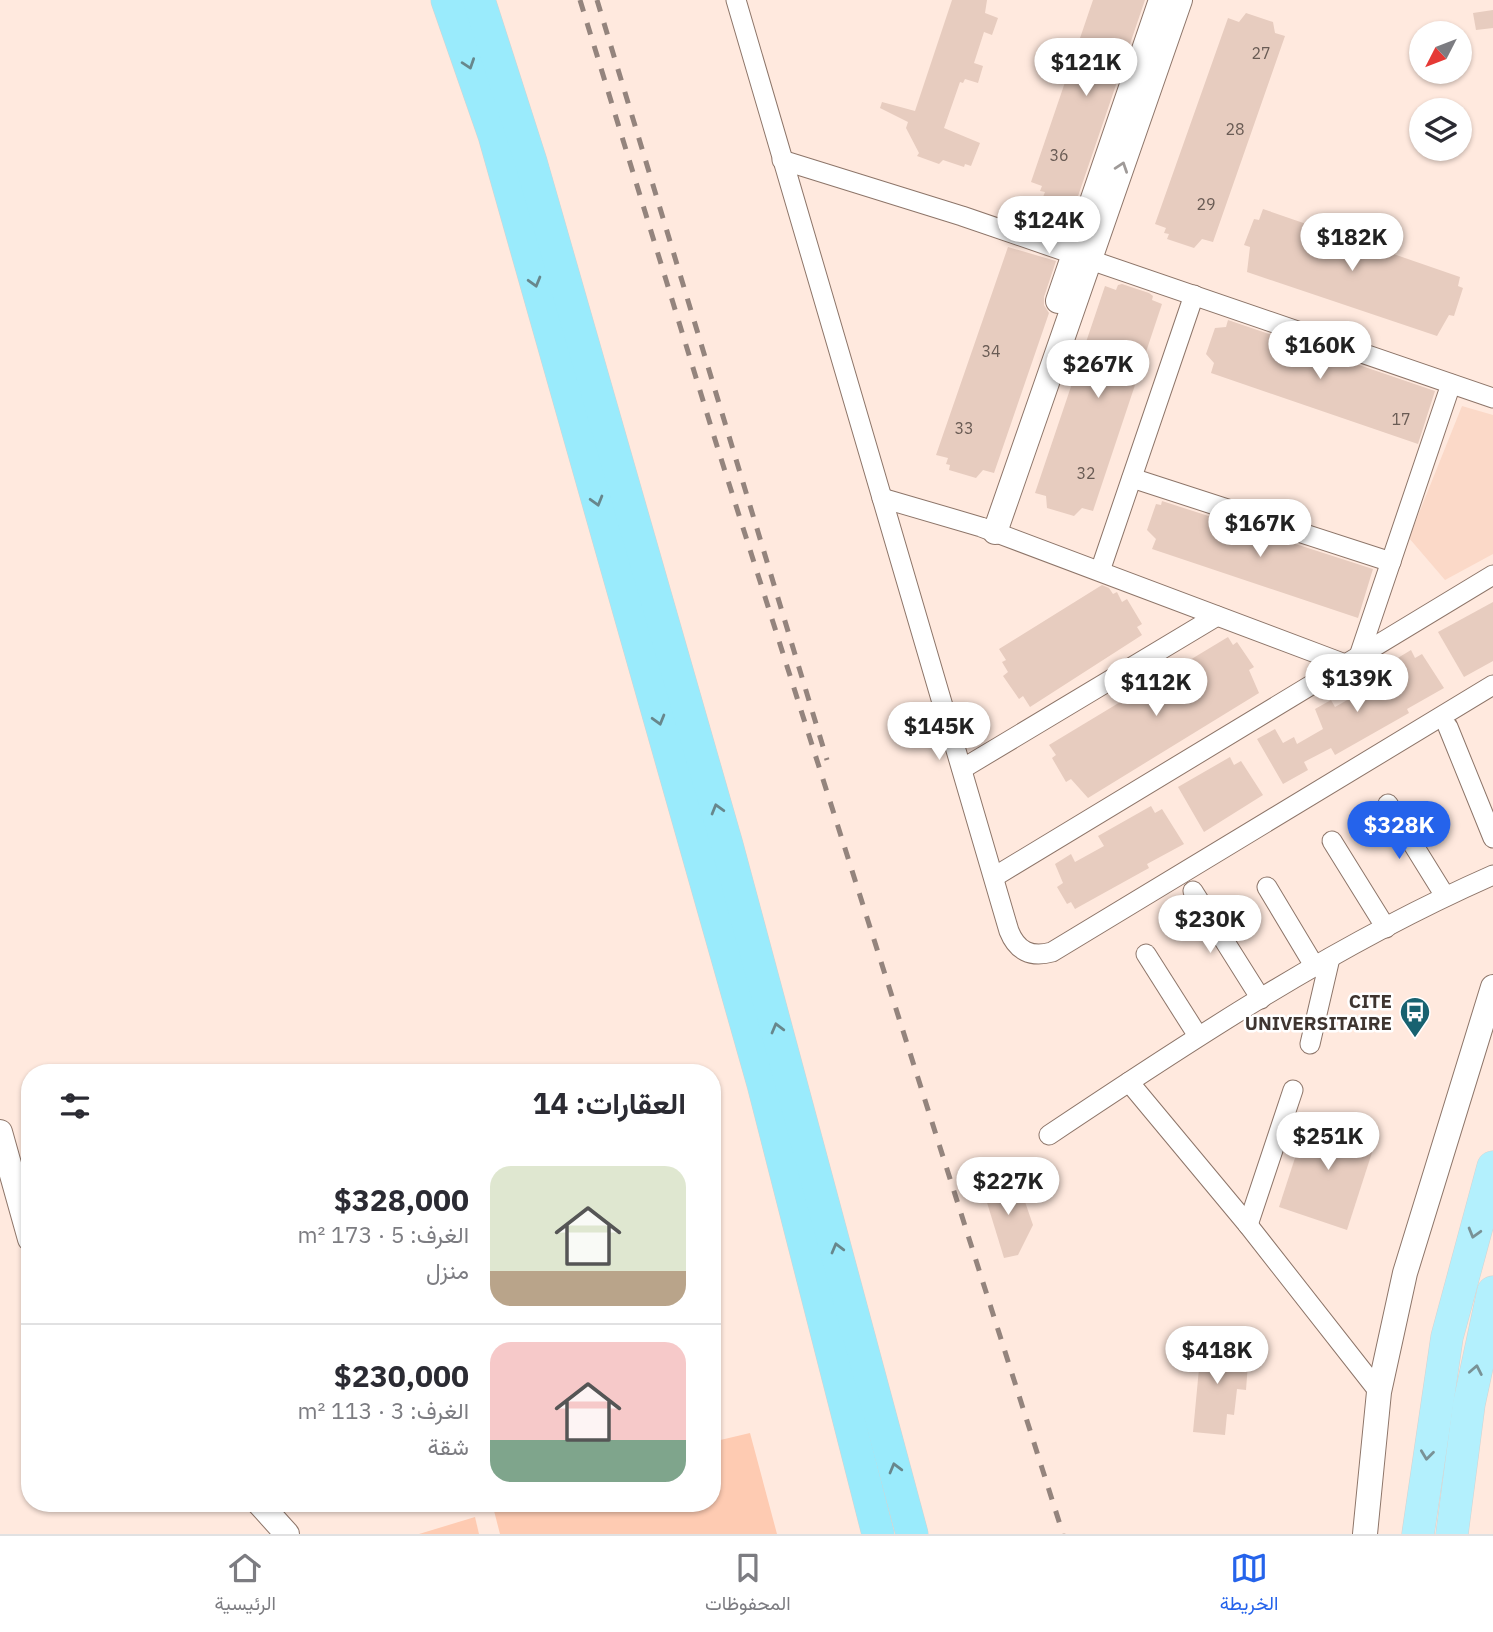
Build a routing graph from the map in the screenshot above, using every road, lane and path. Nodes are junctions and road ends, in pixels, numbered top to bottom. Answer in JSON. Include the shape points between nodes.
{"nodes":[{"id":1,"x":447,"y":0,"type":"edge"},
{"id":2,"x":479,"y":0,"type":"edge"},
{"id":3,"x":736,"y":0,"type":"edge"},
{"id":4,"x":1161,"y":0,"type":"edge"},
{"id":5,"x":1180,"y":0,"type":"edge"},
{"id":6,"x":782,"y":160,"type":"junction"},
{"id":7,"x":1082,"y":258,"type":"junction"},
{"id":8,"x":1194,"y":295,"type":"junction"},
{"id":9,"x":1451,"y":384,"type":"junction"},
{"id":10,"x":1493,"y":398,"type":"edge"},
{"id":11,"x":1132,"y":478,"type":"junction"},
{"id":12,"x":882,"y":498,"type":"junction"},
{"id":13,"x":988,"y":530,"type":"junction"},
{"id":14,"x":1391,"y":562,"type":"junction"},
{"id":15,"x":1100,"y":571,"type":"junction"},
{"id":16,"x":1493,"y":575,"type":"edge"},
{"id":17,"x":1217,"y":616,"type":"junction"},
{"id":18,"x":1352,"y":660,"type":"junction"},
{"id":19,"x":1493,"y":685,"type":"edge"},
{"id":20,"x":1448,"y":727,"type":"dead end"},
{"id":21,"x":962,"y":769,"type":"junction"},
{"id":22,"x":1388,"y":804,"type":"dead end"},
{"id":23,"x":1493,"y":838,"type":"edge"},
{"id":24,"x":1332,"y":841,"type":"dead end"},
{"id":25,"x":1493,"y":875,"type":"edge"},
{"id":26,"x":994,"y":877,"type":"junction"},
{"id":27,"x":1267,"y":887,"type":"dead end"},
{"id":28,"x":1193,"y":891,"type":"dead end"},
{"id":29,"x":1445,"y":896,"type":"junction"},
{"id":30,"x":1386,"y":928,"type":"junction"},
{"id":31,"x":1146,"y":954,"type":"dead end"},
{"id":32,"x":1322,"y":962,"type":"junction"},
{"id":33,"x":1493,"y":987,"type":"edge"},
{"id":34,"x":1261,"y":999,"type":"junction"},
{"id":35,"x":1198,"y":1036,"type":"junction"},
{"id":36,"x":1310,"y":1044,"type":"dead end"},
{"id":37,"x":1129,"y":1082,"type":"junction"},
{"id":38,"x":1293,"y":1090,"type":"dead end"},
{"id":39,"x":0,"y":1132,"type":"edge"},
{"id":40,"x":1049,"y":1135,"type":"dead end"},
{"id":41,"x":1493,"y":1167,"type":"edge"},
{"id":42,"x":21,"y":1207,"type":"edge"},
{"id":43,"x":1248,"y":1225,"type":"junction"},
{"id":44,"x":1493,"y":1292,"type":"edge"},
{"id":45,"x":1379,"y":1392,"type":"junction"},
{"id":46,"x":267,"y":1512,"type":"edge"},
{"id":47,"x":287,"y":1534,"type":"edge"},
{"id":48,"x":878,"y":1534,"type":"edge"},
{"id":49,"x":912,"y":1534,"type":"edge"},
{"id":50,"x":1366,"y":1534,"type":"edge"},
{"id":51,"x":1418,"y":1534,"type":"edge"},
{"id":52,"x":1452,"y":1534,"type":"edge"}],
"edges":[{"from":1,"to":48,"type":"highway","one_way":true,"via":[[494,135],[763,1084]]},
{"from":49,"to":2,"type":"highway","one_way":true,"via":[[727,845],[531,162]]},
{"from":3,"to":6,"type":"street"},
{"from":4,"to":7,"type":"street"},
{"from":7,"to":5,"type":"street","one_way":true},
{"from":6,"to":7,"type":"street"},
{"from":6,"to":12,"type":"street"},
{"from":7,"to":8,"type":"street"},
{"from":7,"to":13,"type":"street"},
{"from":8,"to":9,"type":"street"},
{"from":8,"to":11,"type":"street"},
{"from":9,"to":10,"type":"street"},
{"from":9,"to":14,"type":"street"},
{"from":11,"to":14,"type":"street"},
{"from":11,"to":15,"type":"street"},
{"from":12,"to":13,"type":"street"},
{"from":12,"to":21,"type":"street"},
{"from":13,"to":15,"type":"street"},
{"from":14,"to":18,"type":"street"},
{"from":15,"to":17,"type":"street"},
{"from":16,"to":18,"type":"street"},
{"from":17,"to":18,"type":"street"},
{"from":17,"to":21,"type":"street"},
{"from":18,"to":26,"type":"street"},
{"from":19,"to":26,"type":"street","via":[[1052,952],[1030,954],[1013,941]]},
{"from":20,"to":23,"type":"street"},
{"from":21,"to":26,"type":"street"},
{"from":22,"to":29,"type":"street"},
{"from":24,"to":30,"type":"street"},
{"from":25,"to":29,"type":"street"},
{"from":27,"to":32,"type":"street"},
{"from":28,"to":34,"type":"street"},
{"from":29,"to":30,"type":"street"},
{"from":30,"to":32,"type":"street"},
{"from":31,"to":35,"type":"street"},
{"from":32,"to":34,"type":"street"},
{"from":32,"to":36,"type":"street"},
{"from":33,"to":45,"type":"street","via":[[1415,1233]]},
{"from":34,"to":35,"type":"street"},
{"from":35,"to":37,"type":"street"},
{"from":37,"to":40,"type":"street"},
{"from":37,"to":43,"type":"street"},
{"from":38,"to":43,"type":"street"},
{"from":39,"to":42,"type":"street"},
{"from":41,"to":51,"type":"main road","one_way":true,"via":[[1447,1338]]},
{"from":43,"to":45,"type":"street"},
{"from":52,"to":44,"type":"main road","one_way":true,"via":[[1469,1404]]},
{"from":45,"to":50,"type":"street"},
{"from":46,"to":47,"type":"street"}]}
